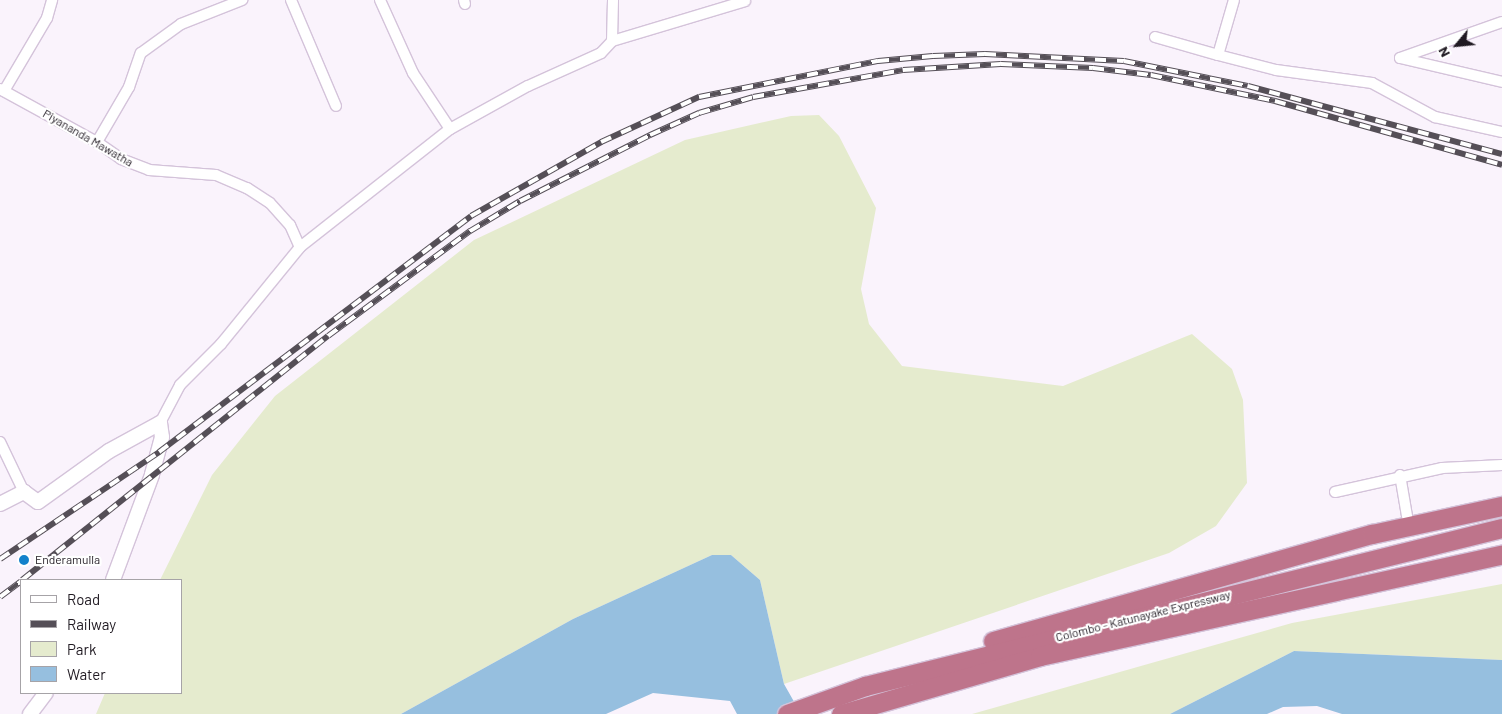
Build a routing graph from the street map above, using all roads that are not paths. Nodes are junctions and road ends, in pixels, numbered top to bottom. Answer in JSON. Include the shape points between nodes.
{"nodes":[{"id":1,"x":52,"y":0,"type":"edge"},
{"id":2,"x":242,"y":0,"type":"edge"},
{"id":3,"x":291,"y":0,"type":"edge"},
{"id":4,"x":380,"y":0,"type":"edge"},
{"id":5,"x":613,"y":0,"type":"edge"},
{"id":6,"x":1234,"y":0,"type":"edge"},
{"id":7,"x":745,"y":1,"type":"edge"},
{"id":8,"x":1502,"y":22,"type":"edge"},
{"id":9,"x":1155,"y":37,"type":"dead end"},
{"id":10,"x":612,"y":41,"type":"junction"},
{"id":11,"x":1218,"y":55,"type":"junction"},
{"id":12,"x":1502,"y":82,"type":"edge"},
{"id":13,"x":2,"y":90,"type":"edge"},
{"id":14,"x":336,"y":106,"type":"dead end"},
{"id":15,"x":450,"y":129,"type":"junction"},
{"id":16,"x":1502,"y":132,"type":"edge"},
{"id":17,"x":97,"y":142,"type":"junction"},
{"id":18,"x":300,"y":247,"type":"junction"},
{"id":19,"x":160,"y":423,"type":"junction"},
{"id":20,"x":0,"y":442,"type":"edge"},
{"id":21,"x":1502,"y":465,"type":"edge"},
{"id":22,"x":1400,"y":476,"type":"junction"},
{"id":23,"x":24,"y":492,"type":"junction"},
{"id":24,"x":1335,"y":492,"type":"dead end"},
{"id":25,"x":1502,"y":494,"type":"edge"},
{"id":26,"x":0,"y":504,"type":"edge"},
{"id":27,"x":1502,"y":506,"type":"edge"},
{"id":28,"x":1407,"y":516,"type":"junction"},
{"id":29,"x":1502,"y":518,"type":"edge"},
{"id":30,"x":1502,"y":528,"type":"edge"},
{"id":31,"x":1502,"y":554,"type":"edge"},
{"id":32,"x":113,"y":579,"type":"edge"},
{"id":33,"x":988,"y":643,"type":"junction"},
{"id":34,"x":921,"y":668,"type":"junction"},
{"id":35,"x":865,"y":686,"type":"junction"},
{"id":36,"x":45,"y":694,"type":"edge"},
{"id":37,"x":30,"y":714,"type":"edge"},
{"id":38,"x":787,"y":714,"type":"edge"},
{"id":39,"x":841,"y":714,"type":"edge"}],
"edges":[{"from":1,"to":13,"type":"street","via":[[47,18]]},
{"from":2,"to":17,"type":"street","via":[[180,24],[142,53],[129,87]]},
{"from":3,"to":14,"type":"street"},
{"from":4,"to":15,"type":"street","via":[[412,73]]},
{"from":5,"to":10,"type":"street"},
{"from":6,"to":11,"type":"street"},
{"from":7,"to":10,"type":"street"},
{"from":8,"to":12,"type":"street","via":[[1400,58]]},
{"from":9,"to":11,"type":"street"},
{"from":10,"to":15,"type":"street","via":[[601,53],[528,86]]},
{"from":11,"to":16,"type":"street","via":[[1276,70],[1372,83],[1435,117]]},
{"from":13,"to":17,"type":"street","name":"Piyananda Mawatha"},
{"from":15,"to":18,"type":"street"},
{"from":17,"to":18,"type":"street","name":"Piyananda Mawatha","via":[[121,160],[148,170],[216,175],[246,188],[270,202],[290,226]]},
{"from":18,"to":19,"type":"street","via":[[221,344],[180,385]]},
{"from":19,"to":23,"type":"street","via":[[109,451],[38,502]]},
{"from":19,"to":32,"type":"street","via":[[162,437],[152,475]]},
{"from":20,"to":23,"type":"street"},
{"from":21,"to":22,"type":"street","via":[[1442,468]]},
{"from":22,"to":24,"type":"street"},
{"from":22,"to":28,"type":"street"},
{"from":23,"to":26,"type":"street"},
{"from":25,"to":28,"type":"highway"},
{"from":27,"to":33,"type":"highway","via":[[1372,534]]},
{"from":28,"to":33,"type":"highway","via":[[1124,592]]},
{"from":29,"to":34,"type":"highway","via":[[1375,546]]},
{"from":30,"to":35,"type":"highway","name":"Colombo - Katunayake Expressway"},
{"from":31,"to":39,"type":"highway","name":"Colombo - Katunayake Expressway","via":[[1040,656]]},
{"from":33,"to":34,"type":"highway"},
{"from":34,"to":35,"type":"highway"},
{"from":35,"to":38,"type":"highway","name":"Colombo - Katunayake Expressway"},
{"from":36,"to":37,"type":"street"}]}
